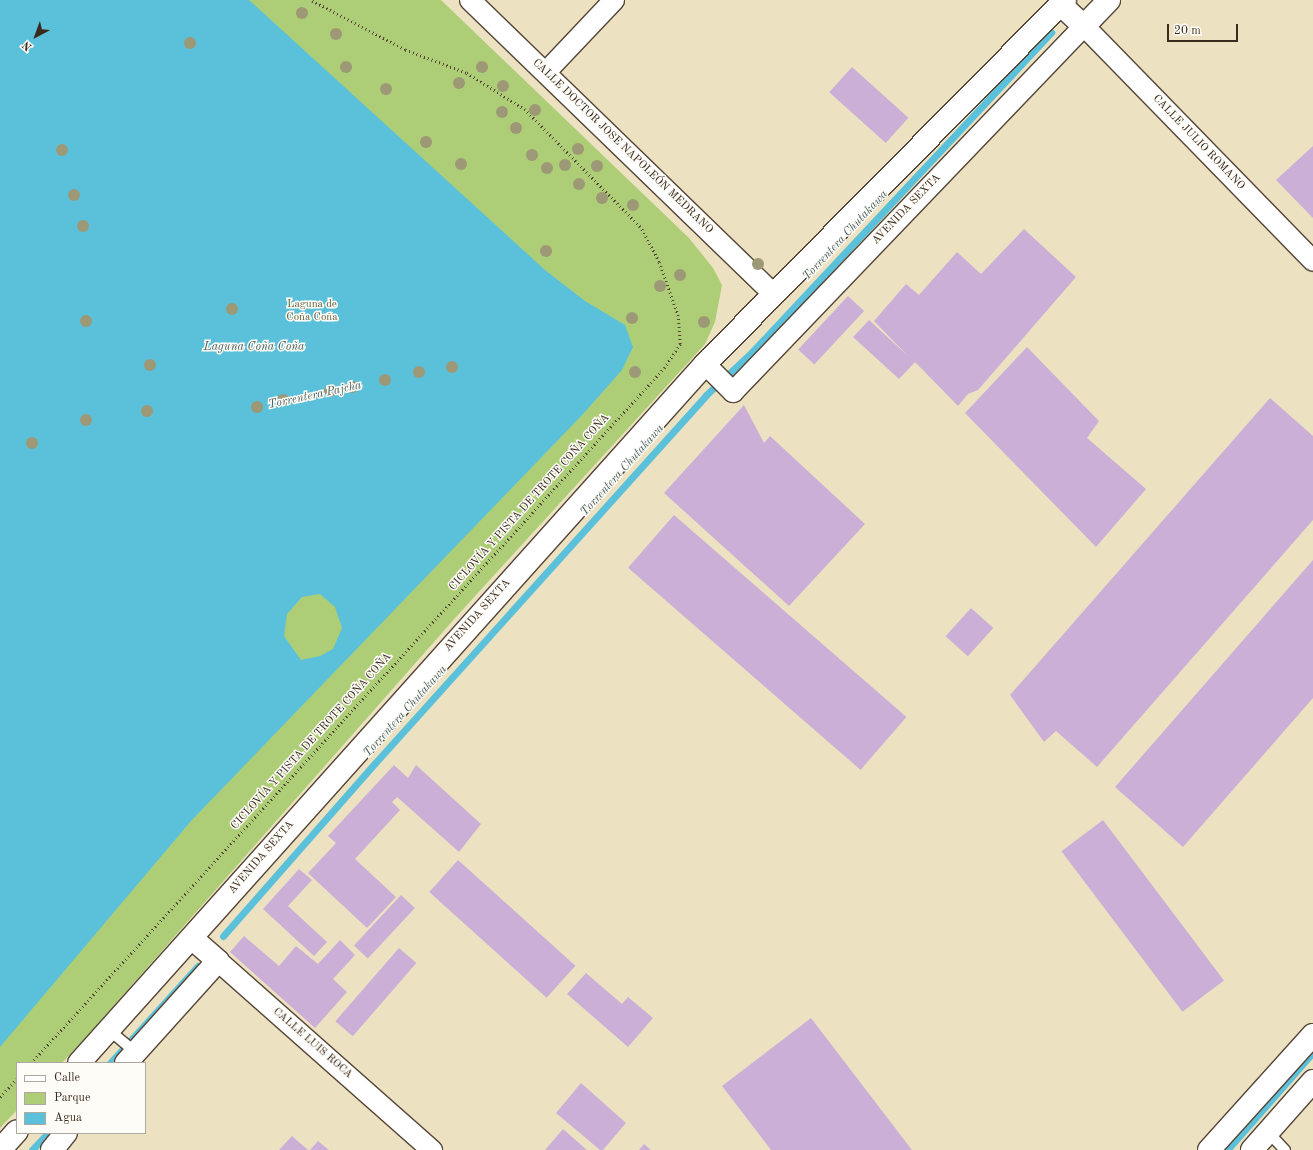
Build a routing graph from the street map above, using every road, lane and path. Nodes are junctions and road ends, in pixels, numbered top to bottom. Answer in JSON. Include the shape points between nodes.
{"nodes":[{"id":1,"x":310,"y":0,"type":"edge"},
{"id":2,"x":470,"y":0,"type":"edge"},
{"id":3,"x":614,"y":0,"type":"edge"},
{"id":4,"x":1109,"y":0,"type":"edge"},
{"id":5,"x":1060,"y":1,"type":"edge"},
{"id":6,"x":1084,"y":26,"type":"junction"},
{"id":7,"x":546,"y":72,"type":"junction"},
{"id":8,"x":1313,"y":261,"type":"edge"},
{"id":9,"x":773,"y":294,"type":"junction"},
{"id":10,"x":707,"y":366,"type":"junction"},
{"id":11,"x":192,"y":938,"type":"junction"},
{"id":12,"x":218,"y":961,"type":"junction"},
{"id":13,"x":1313,"y":1035,"type":"edge"},
{"id":14,"x":125,"y":1047,"type":"edge"},
{"id":15,"x":32,"y":1062,"type":"edge"},
{"id":16,"x":82,"y":1062,"type":"edge"},
{"id":17,"x":16,"y":1080,"type":"edge"},
{"id":18,"x":1313,"y":1081,"type":"edge"},
{"id":19,"x":0,"y":1097,"type":"edge"},
{"id":20,"x":16,"y":1132,"type":"edge"},
{"id":21,"x":1268,"y":1132,"type":"junction"},
{"id":22,"x":65,"y":1134,"type":"edge"},
{"id":23,"x":0,"y":1150,"type":"edge"},
{"id":24,"x":52,"y":1150,"type":"edge"},
{"id":25,"x":432,"y":1150,"type":"edge"},
{"id":26,"x":1209,"y":1150,"type":"edge"},
{"id":27,"x":1252,"y":1150,"type":"edge"},
{"id":28,"x":1285,"y":1150,"type":"edge"}],
"edges":[{"from":1,"to":15,"type":"path","name":"CICLOVÍA Y PISTA DE TROTE COÑA COÑA","via":[[405,50],[466,73],[525,110],[593,176],[640,227],[660,262],[678,316],[680,344],[664,368]]},
{"from":2,"to":7,"type":"street","name":"CALLE DOCTOR JOSE NAPOLEÓN MEDRANO"},
{"from":3,"to":7,"type":"street"},
{"from":4,"to":6,"type":"main road","name":"AVENIDA SEXTA"},
{"from":5,"to":6,"type":"main road"},
{"from":5,"to":9,"type":"main road","name":"AVENIDA SEXTA"},
{"from":6,"to":8,"type":"street","name":"CALLE JULIO ROMANO"},
{"from":6,"to":10,"type":"street","name":"AVENIDA SEXTA","via":[[733,392]]},
{"from":7,"to":9,"type":"street","name":"CALLE DOCTOR JOSE NAPOLEÓN MEDRANO"},
{"from":9,"to":10,"type":"main road","name":"AVENIDA SEXTA"},
{"from":10,"to":11,"type":"main road","name":"AVENIDA SEXTA"},
{"from":11,"to":12,"type":"main road","name":"CALLE LUIS ROCA"},
{"from":11,"to":14,"type":"main road","name":"AVENIDA SEXTA"},
{"from":12,"to":14,"type":"main road","name":"AVENIDA SEXTA"},
{"from":12,"to":25,"type":"street","name":"CALLE LUIS ROCA"},
{"from":13,"to":26,"type":"main road"},
{"from":14,"to":16,"type":"main road","name":"AVENIDA SEXTA"},
{"from":17,"to":19,"type":"path"},
{"from":18,"to":21,"type":"main road"},
{"from":20,"to":23,"type":"main road"},
{"from":21,"to":27,"type":"main road"},
{"from":21,"to":28,"type":"lane"},
{"from":22,"to":24,"type":"main road"}]}
